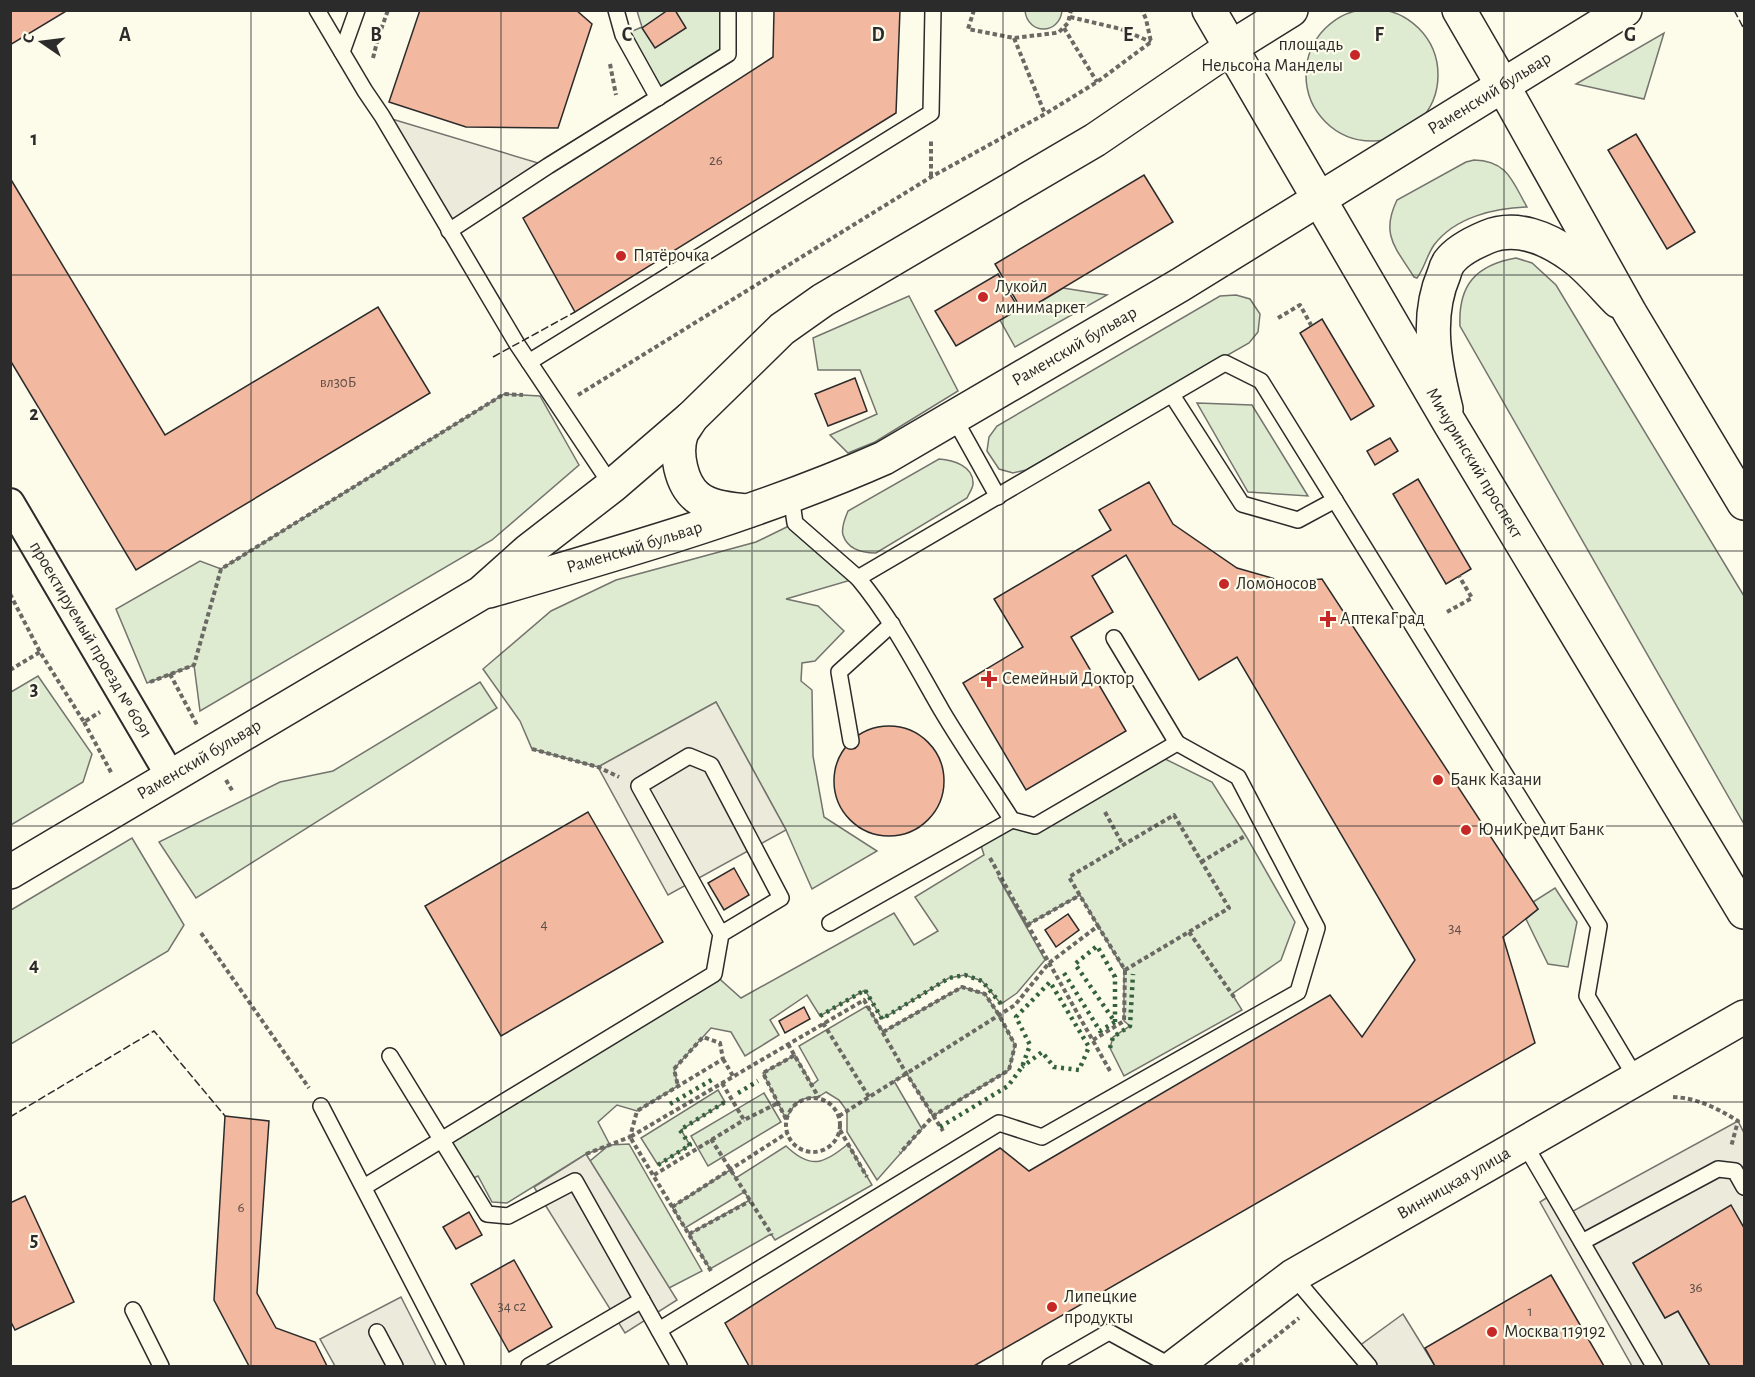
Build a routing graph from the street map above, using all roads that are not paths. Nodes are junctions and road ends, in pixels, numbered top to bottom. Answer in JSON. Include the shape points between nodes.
{"nodes":[{"id":1,"x":316,"y":10,"type":"edge"},
{"id":2,"x":357,"y":10,"type":"edge"},
{"id":3,"x":616,"y":10,"type":"edge"},
{"id":4,"x":728,"y":10,"type":"edge"},
{"id":5,"x":933,"y":10,"type":"edge"},
{"id":6,"x":1209,"y":10,"type":"edge"},
{"id":7,"x":1291,"y":10,"type":"edge"},
{"id":8,"x":1459,"y":10,"type":"edge"},
{"id":9,"x":1625,"y":10,"type":"edge"},
{"id":10,"x":1230,"y":48,"type":"junction"},
{"id":11,"x":342,"y":52,"type":"junction"},
{"id":12,"x":1503,"y":86,"type":"junction"},
{"id":13,"x":658,"y":98,"type":"junction"},
{"id":14,"x":1320,"y":200,"type":"junction"},
{"id":15,"x":449,"y":231,"type":"junction"},
{"id":16,"x":1630,"y":312,"type":"junction"},
{"id":17,"x":529,"y":362,"type":"junction"},
{"id":18,"x":1172,"y":394,"type":"junction"},
{"id":19,"x":691,"y":418,"type":"junction"},
{"id":20,"x":954,"y":418,"type":"junction"},
{"id":21,"x":1449,"y":422,"type":"junction"},
{"id":22,"x":612,"y":486,"type":"junction"},
{"id":23,"x":791,"y":496,"type":"junction"},
{"id":24,"x":999,"y":497,"type":"junction"},
{"id":25,"x":1335,"y":500,"type":"junction"},
{"id":26,"x":10,"y":503,"type":"edge"},
{"id":27,"x":1744,"y":503,"type":"edge"},
{"id":28,"x":748,"y":511,"type":"junction"},
{"id":29,"x":858,"y":579,"type":"junction"},
{"id":30,"x":481,"y":593,"type":"junction"},
{"id":31,"x":892,"y":624,"type":"junction"},
{"id":32,"x":1114,"y":638,"type":"dead end"},
{"id":33,"x":851,"y":741,"type":"dead end"},
{"id":34,"x":1177,"y":743,"type":"junction"},
{"id":35,"x":171,"y":777,"type":"junction"},
{"id":36,"x":1012,"y":820,"type":"junction"},
{"id":37,"x":10,"y":872,"type":"edge"},
{"id":38,"x":1744,"y":912,"type":"edge"},
{"id":39,"x":831,"y":923,"type":"dead end"},
{"id":40,"x":721,"y":934,"type":"junction"},
{"id":41,"x":1744,"y":1017,"type":"edge"},
{"id":42,"x":390,"y":1056,"type":"dead end"},
{"id":43,"x":1636,"y":1078,"type":"junction"},
{"id":44,"x":321,"y":1106,"type":"road end"},
{"id":45,"x":441,"y":1140,"type":"junction"},
{"id":46,"x":1524,"y":1143,"type":"junction"},
{"id":47,"x":364,"y":1187,"type":"junction"},
{"id":48,"x":1744,"y":1187,"type":"edge"},
{"id":49,"x":1582,"y":1242,"type":"junction"},
{"id":50,"x":1293,"y":1276,"type":"junction"},
{"id":51,"x":642,"y":1300,"type":"junction"},
{"id":52,"x":133,"y":1310,"type":"dead end"},
{"id":53,"x":659,"y":1330,"type":"junction"},
{"id":54,"x":377,"y":1332,"type":"dead end"},
{"id":55,"x":161,"y":1366,"type":"edge"},
{"id":56,"x":395,"y":1366,"type":"edge"},
{"id":57,"x":456,"y":1366,"type":"edge"},
{"id":58,"x":529,"y":1366,"type":"edge"},
{"id":59,"x":680,"y":1366,"type":"edge"},
{"id":60,"x":1050,"y":1366,"type":"edge"},
{"id":61,"x":1173,"y":1366,"type":"edge"},
{"id":62,"x":1369,"y":1366,"type":"edge"},
{"id":63,"x":1654,"y":1366,"type":"edge"}],
"edges":[{"from":1,"to":11,"type":"lane"},
{"from":2,"to":11,"type":"lane"},
{"from":3,"to":13,"type":"lane","via":[[623,35]]},
{"from":4,"to":13,"type":"lane","via":[[728,54]]},
{"from":5,"to":17,"type":"lane","via":[[931,113]]},
{"from":6,"to":10,"type":"street","name":"Мичуринский проспект"},
{"from":7,"to":10,"type":"street","name":"Раменский бульвар"},
{"from":8,"to":12,"type":"street"},
{"from":9,"to":12,"type":"street","name":"Раменский бульвар"},
{"from":10,"to":14,"type":"street","name":"Мичуринский проспект"},
{"from":10,"to":19,"type":"street","name":"Раменский бульвар","via":[[1095,140],[823,300],[782,329]]},
{"from":11,"to":15,"type":"lane"},
{"from":12,"to":14,"type":"street","name":"Раменский бульвар"},
{"from":12,"to":16,"type":"street"},
{"from":13,"to":15,"type":"lane"},
{"from":14,"to":20,"type":"street","name":"Раменский бульвар"},
{"from":14,"to":21,"type":"street","name":"Мичуринский проспект"},
{"from":15,"to":17,"type":"lane"},
{"from":16,"to":21,"type":"street","via":[[1573,256],[1545,240],[1520,231],[1498,232],[1472,243],[1449,261],[1433,314],[1435,366]]},
{"from":16,"to":27,"type":"street"},
{"from":17,"to":22,"type":"lane"},
{"from":18,"to":24,"type":"lane"},
{"from":18,"to":25,"type":"lane","via":[[1242,504],[1298,520]]},
{"from":18,"to":25,"type":"lane","via":[[1225,363],[1261,381]]},
{"from":19,"to":22,"type":"street","name":"Раменский бульвар"},
{"from":19,"to":28,"type":"street","via":[[681,434],[678,454],[684,479],[697,497],[720,508]]},
{"from":20,"to":23,"type":"street","name":"Раменский бульвар","via":[[884,458]]},
{"from":20,"to":24,"type":"lane"},
{"from":21,"to":38,"type":"street","name":"Мичуринский проспект"},
{"from":22,"to":30,"type":"street","name":"Раменский бульвар"},
{"from":23,"to":28,"type":"street","name":"Раменский бульвар"},
{"from":23,"to":29,"type":"lane","via":[[795,523]]},
{"from":24,"to":29,"type":"lane"},
{"from":25,"to":43,"type":"lane","via":[[1599,926],[1587,996]]},
{"from":26,"to":35,"type":"street","name":"проектируемый проезд № 6091"},
{"from":28,"to":30,"type":"street","name":"Раменский бульвар"},
{"from":29,"to":31,"type":"lane"},
{"from":30,"to":35,"type":"street","name":"Раменский бульвар"},
{"from":31,"to":33,"type":"lane","via":[[839,672]]},
{"from":31,"to":36,"type":"lane"},
{"from":32,"to":34,"type":"lane"},
{"from":34,"to":36,"type":"lane","via":[[1035,826]]},
{"from":34,"to":53,"type":"lane","via":[[1238,777],[1317,928],[1298,992],[1042,1137],[999,1123]]},
{"from":35,"to":37,"type":"street","name":"Раменский бульвар"},
{"from":36,"to":39,"type":"lane"},
{"from":40,"to":40,"type":"lane","via":[[639,786],[689,756],[711,765],[781,898]]},
{"from":40,"to":45,"type":"lane","via":[[714,974]]},
{"from":41,"to":43,"type":"street","name":"Винницкая улица"},
{"from":42,"to":45,"type":"lane"},
{"from":43,"to":46,"type":"street","name":"Винницкая улица"},
{"from":44,"to":47,"type":"lane"},
{"from":45,"to":47,"type":"lane"},
{"from":45,"to":51,"type":"lane","via":[[487,1214],[508,1216],[575,1181]]},
{"from":46,"to":49,"type":"lane"},
{"from":46,"to":50,"type":"street","name":"Винницкая улица"},
{"from":47,"to":57,"type":"lane"},
{"from":48,"to":49,"type":"lane","via":[[1735,1171],[1718,1169]]},
{"from":49,"to":63,"type":"lane"},
{"from":50,"to":61,"type":"street","name":"Винницкая улица"},
{"from":50,"to":62,"type":"lane"},
{"from":51,"to":53,"type":"lane"},
{"from":51,"to":58,"type":"lane"},
{"from":52,"to":55,"type":"lane"},
{"from":53,"to":59,"type":"lane"},
{"from":54,"to":56,"type":"lane"},
{"from":60,"to":61,"type":"lane","via":[[1109,1332]]}]}
